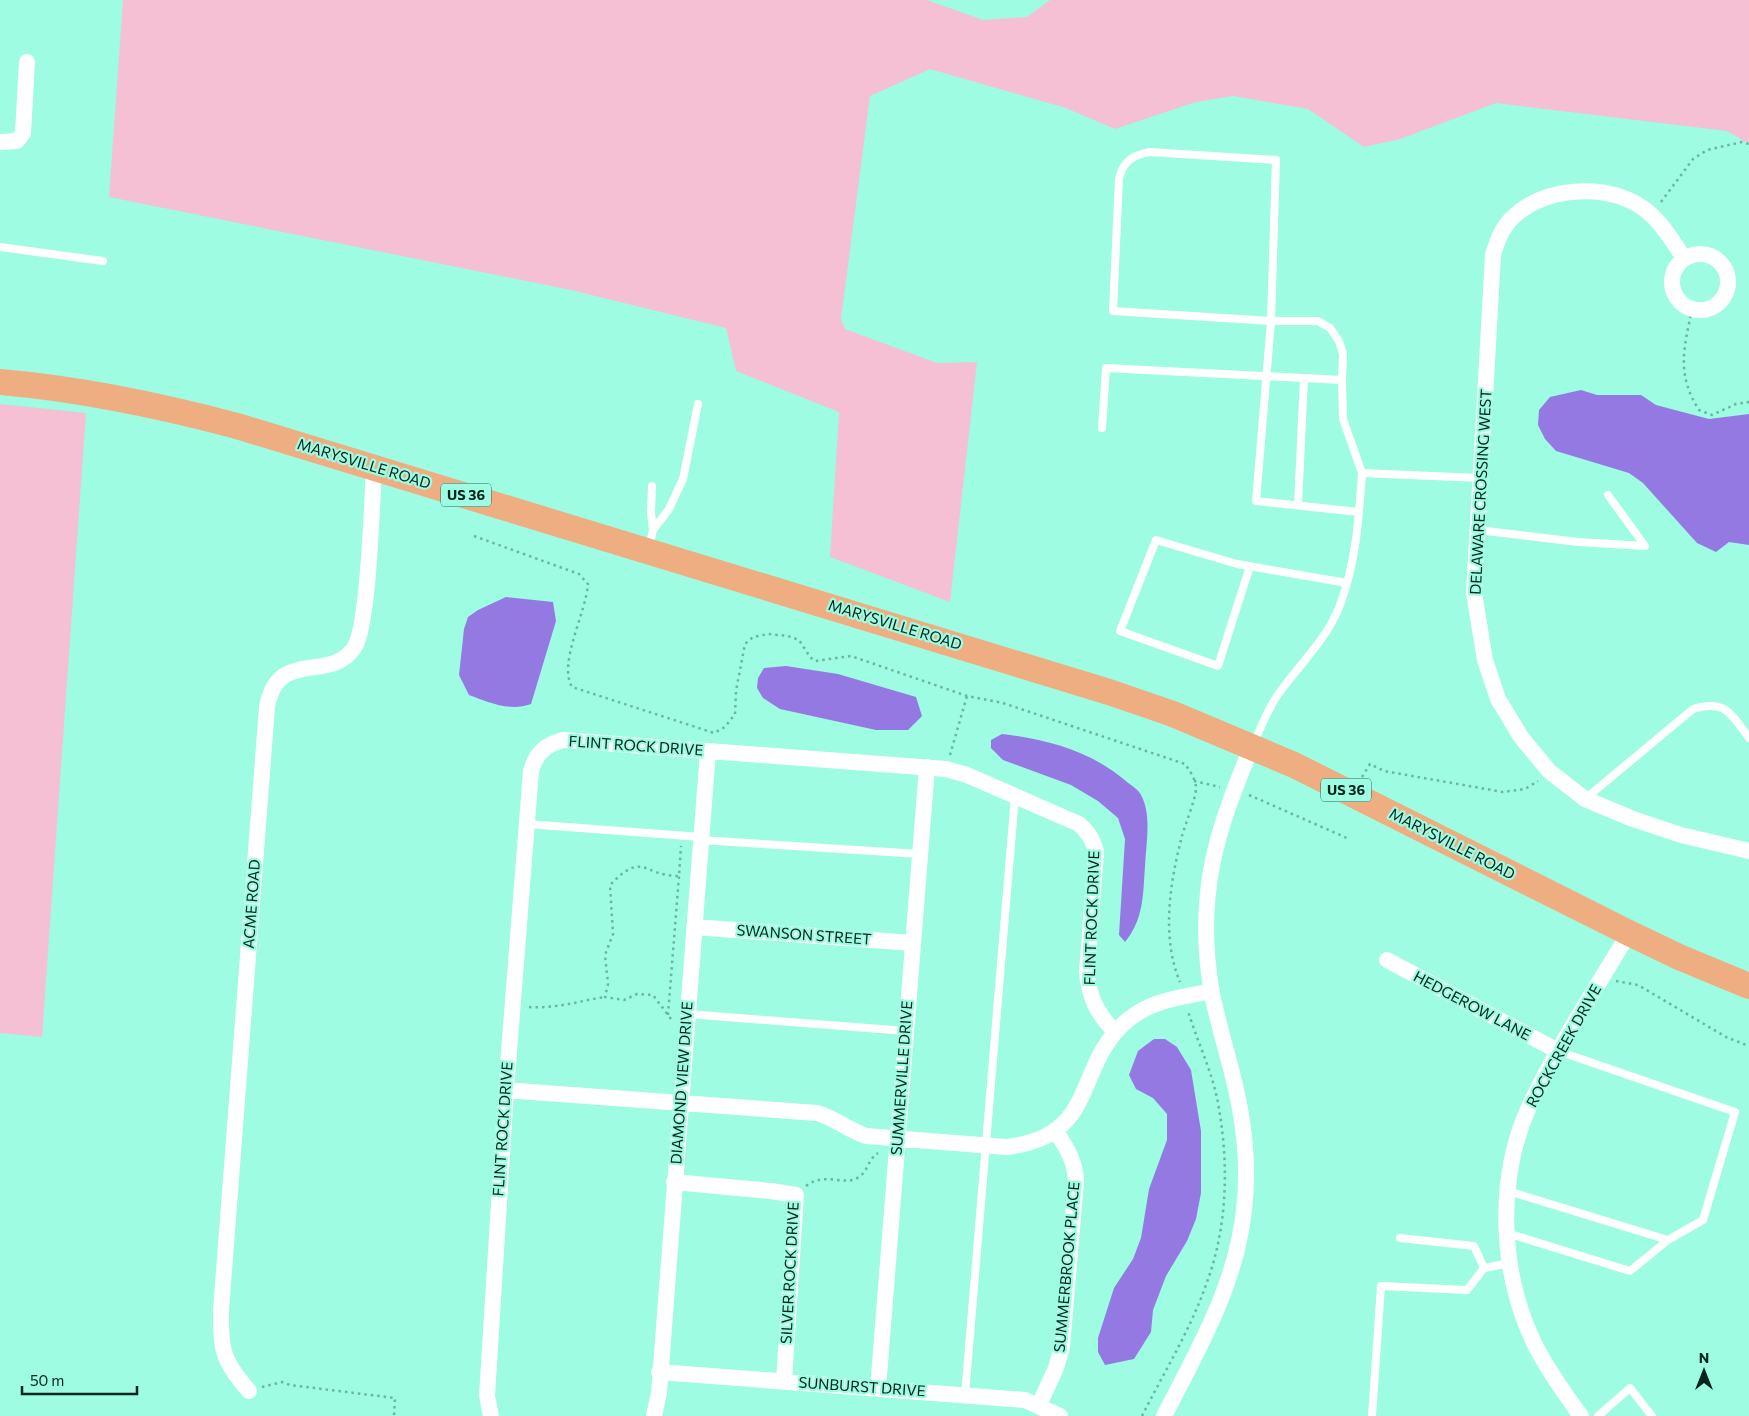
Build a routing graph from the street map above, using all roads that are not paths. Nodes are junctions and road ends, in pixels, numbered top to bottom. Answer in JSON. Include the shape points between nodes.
{"nodes":[{"id":1,"x":28,"y":62,"type":"dead end"},
{"id":2,"x":0,"y":142,"type":"edge"},
{"id":3,"x":0,"y":247,"type":"edge"},
{"id":4,"x":1684,"y":258,"type":"junction"},
{"id":5,"x":103,"y":262,"type":"dead end"},
{"id":6,"x":1271,"y":321,"type":"junction"},
{"id":7,"x":1266,"y":375,"type":"junction"},
{"id":8,"x":1304,"y":378,"type":"junction"},
{"id":9,"x":1342,"y":380,"type":"junction"},
{"id":10,"x":0,"y":382,"type":"edge"},
{"id":11,"x":698,"y":404,"type":"dead end"},
{"id":12,"x":1102,"y":428,"type":"dead end"},
{"id":13,"x":374,"y":467,"type":"junction"},
{"id":14,"x":1362,"y":473,"type":"junction"},
{"id":15,"x":1480,"y":478,"type":"junction"},
{"id":16,"x":652,"y":486,"type":"dead end"},
{"id":17,"x":1608,"y":494,"type":"dead end"},
{"id":18,"x":1298,"y":505,"type":"junction"},
{"id":19,"x":1359,"y":512,"type":"junction"},
{"id":20,"x":1478,"y":530,"type":"junction"},
{"id":21,"x":651,"y":540,"type":"junction"},
{"id":22,"x":1250,"y":566,"type":"junction"},
{"id":23,"x":1347,"y":583,"type":"junction"},
{"id":24,"x":1749,"y":738,"type":"edge"},
{"id":25,"x":1252,"y":746,"type":"junction"},
{"id":26,"x":708,"y":750,"type":"junction"},
{"id":27,"x":927,"y":767,"type":"junction"},
{"id":28,"x":1015,"y":796,"type":"junction"},
{"id":29,"x":1586,"y":799,"type":"junction"},
{"id":30,"x":527,"y":824,"type":"junction"},
{"id":31,"x":701,"y":838,"type":"junction"},
{"id":32,"x":1749,"y":851,"type":"edge"},
{"id":33,"x":920,"y":854,"type":"junction"},
{"id":34,"x":694,"y":927,"type":"junction"},
{"id":35,"x":1629,"y":933,"type":"junction"},
{"id":36,"x":913,"y":943,"type":"junction"},
{"id":37,"x":1387,"y":960,"type":"dead end"},
{"id":38,"x":1749,"y":986,"type":"edge"},
{"id":39,"x":1212,"y":991,"type":"junction"},
{"id":40,"x":681,"y":1018,"type":"junction"},
{"id":41,"x":906,"y":1031,"type":"junction"},
{"id":42,"x":1115,"y":1032,"type":"junction"},
{"id":43,"x":1558,"y":1051,"type":"junction"},
{"id":44,"x":506,"y":1090,"type":"junction"},
{"id":45,"x":681,"y":1103,"type":"junction"},
{"id":46,"x":1055,"y":1130,"type":"junction"},
{"id":47,"x":898,"y":1139,"type":"junction"},
{"id":48,"x":987,"y":1145,"type":"junction"},
{"id":49,"x":674,"y":1182,"type":"junction"},
{"id":50,"x":1508,"y":1191,"type":"junction"},
{"id":51,"x":1507,"y":1233,"type":"junction"},
{"id":52,"x":1400,"y":1238,"type":"dead end"},
{"id":53,"x":1668,"y":1240,"type":"junction"},
{"id":54,"x":1510,"y":1263,"type":"junction"},
{"id":55,"x":1484,"y":1268,"type":"junction"},
{"id":56,"x":659,"y":1372,"type":"junction"},
{"id":57,"x":784,"y":1381,"type":"junction"},
{"id":58,"x":878,"y":1388,"type":"junction"},
{"id":59,"x":249,"y":1391,"type":"road end"},
{"id":60,"x":965,"y":1395,"type":"junction"},
{"id":61,"x":1040,"y":1405,"type":"junction"},
{"id":62,"x":491,"y":1416,"type":"edge"},
{"id":63,"x":654,"y":1416,"type":"edge"},
{"id":64,"x":1060,"y":1416,"type":"edge"},
{"id":65,"x":1164,"y":1416,"type":"edge"},
{"id":66,"x":1372,"y":1416,"type":"edge"},
{"id":67,"x":1581,"y":1416,"type":"edge"},
{"id":68,"x":1598,"y":1416,"type":"edge"},
{"id":69,"x":1652,"y":1416,"type":"edge"}],
"edges":[{"from":1,"to":2,"type":"street","via":[[23,133],[16,141]]},
{"from":3,"to":5,"type":"lane"},
{"from":4,"to":4,"type":"street","via":[[1695,254],[1711,256],[1724,267],[1728,288],[1715,306],[1705,310],[1692,309],[1676,298],[1672,276]]},
{"from":4,"to":15,"type":"street","name":"DELAWARE CROSSING WEST","via":[[1650,214],[1618,195],[1599,192],[1563,194],[1545,198],[1512,218],[1499,235],[1493,255]]},
{"from":6,"to":6,"type":"lane","via":[[1276,160],[1150,152],[1136,155],[1126,162],[1119,179],[1113,311]]},
{"from":6,"to":7,"type":"lane"},
{"from":6,"to":9,"type":"lane","via":[[1318,321],[1330,328],[1343,354]]},
{"from":7,"to":8,"type":"lane"},
{"from":7,"to":12,"type":"lane","via":[[1106,368]]},
{"from":7,"to":18,"type":"lane","via":[[1256,501]]},
{"from":8,"to":9,"type":"lane"},
{"from":8,"to":18,"type":"lane"},
{"from":9,"to":14,"type":"lane","via":[[1343,419]]},
{"from":10,"to":13,"type":"highway","name":"MARYSVILLE ROAD","number":"US 36","via":[[96,393],[180,411]]},
{"from":11,"to":21,"type":"lane","via":[[683,479]]},
{"from":13,"to":21,"type":"highway","name":"MARYSVILLE ROAD","number":"US 36"},
{"from":13,"to":59,"type":"street","name":"ACME ROAD","via":[[359,638],[354,648],[336,663],[284,674],[274,684],[267,707],[221,1310],[221,1343],[230,1369]]},
{"from":14,"to":15,"type":"lane"},
{"from":14,"to":19,"type":"lane"},
{"from":15,"to":20,"type":"street","name":"DELAWARE CROSSING WEST"},
{"from":16,"to":21,"type":"lane"},
{"from":17,"to":20,"type":"lane","via":[[1645,546]]},
{"from":18,"to":19,"type":"lane"},
{"from":19,"to":23,"type":"lane"},
{"from":20,"to":29,"type":"street","name":"DELAWARE CROSSING WEST","via":[[1474,593],[1484,660],[1498,699],[1521,737],[1549,772]]},
{"from":21,"to":25,"type":"highway","name":"MARYSVILLE ROAD","number":"US 36","via":[[1109,692]]},
{"from":22,"to":22,"type":"lane","via":[[1156,540],[1120,631],[1218,666]]},
{"from":22,"to":23,"type":"lane"},
{"from":23,"to":25,"type":"lane","via":[[1340,606],[1317,644],[1277,695]]},
{"from":24,"to":29,"type":"lane","via":[[1728,710],[1707,705],[1694,709]]},
{"from":25,"to":35,"type":"highway","name":"MARYSVILLE ROAD","number":"US 36"},
{"from":25,"to":39,"type":"street","via":[[1216,842],[1209,878],[1206,943]]},
{"from":26,"to":27,"type":"street","name":"FLINT ROCK DRIVE"},
{"from":26,"to":30,"type":"street","name":"FLINT ROCK DRIVE","via":[[562,740],[551,743],[534,760]]},
{"from":26,"to":31,"type":"street","name":"DIAMOND VIEW DRIVE"},
{"from":27,"to":28,"type":"street","name":"FLINT ROCK DRIVE","via":[[967,775]]},
{"from":27,"to":33,"type":"street","name":"SUMMERVILLE DRIVE"},
{"from":28,"to":42,"type":"street","name":"FLINT ROCK DRIVE","via":[[1078,824],[1093,841],[1096,852],[1088,988],[1101,1018]]},
{"from":28,"to":48,"type":"lane"},
{"from":29,"to":32,"type":"street","name":"DELAWARE CROSSING WEST","via":[[1681,835]]},
{"from":30,"to":31,"type":"lane"},
{"from":30,"to":44,"type":"street","name":"FLINT ROCK DRIVE"},
{"from":31,"to":33,"type":"lane"},
{"from":31,"to":34,"type":"street","name":"DIAMOND VIEW DRIVE"},
{"from":33,"to":36,"type":"street","name":"SUMMERVILLE DRIVE"},
{"from":34,"to":36,"type":"street","name":"SWANSON STREET"},
{"from":34,"to":40,"type":"street","name":"DIAMOND VIEW DRIVE"},
{"from":35,"to":38,"type":"highway","name":"MARYSVILLE ROAD","number":"US 36"},
{"from":35,"to":43,"type":"street","name":"ROCKCREEK DRIVE"},
{"from":36,"to":41,"type":"street","name":"SUMMERVILLE DRIVE"},
{"from":37,"to":43,"type":"street","name":"HEDGEROW LANE"},
{"from":39,"to":42,"type":"street","via":[[1146,1008]]},
{"from":39,"to":65,"type":"street","via":[[1240,1107],[1245,1144],[1244,1211],[1225,1291]]},
{"from":40,"to":41,"type":"lane"},
{"from":40,"to":45,"type":"street","name":"DIAMOND VIEW DRIVE"},
{"from":41,"to":47,"type":"street","name":"SUMMERVILLE DRIVE"},
{"from":42,"to":46,"type":"street","via":[[1104,1048],[1082,1099],[1072,1115]]},
{"from":43,"to":50,"type":"street","name":"ROCKCREEK DRIVE","via":[[1520,1131]]},
{"from":43,"to":53,"type":"lane","via":[[1735,1112],[1703,1220]]},
{"from":44,"to":45,"type":"street"},
{"from":44,"to":62,"type":"street","name":"FLINT ROCK DRIVE","via":[[487,1396]]},
{"from":45,"to":47,"type":"street","via":[[817,1113],[866,1136]]},
{"from":45,"to":49,"type":"street","name":"DIAMOND VIEW DRIVE"},
{"from":46,"to":48,"type":"street","via":[[1022,1145]]},
{"from":46,"to":61,"type":"street","name":"SUMMERBROOK PLACE","via":[[1071,1154],[1076,1181],[1062,1348]]},
{"from":47,"to":48,"type":"street"},
{"from":47,"to":58,"type":"street","name":"SUMMERVILLE DRIVE"},
{"from":48,"to":60,"type":"lane","via":[[983,1161]]},
{"from":49,"to":56,"type":"street","name":"DIAMOND VIEW DRIVE"},
{"from":49,"to":57,"type":"street","name":"SILVER ROCK DRIVE","via":[[796,1195]]},
{"from":50,"to":51,"type":"street","name":"ROCKCREEK DRIVE"},
{"from":50,"to":53,"type":"lane"},
{"from":51,"to":53,"type":"lane","via":[[1630,1271]]},
{"from":51,"to":54,"type":"street","name":"ROCKCREEK DRIVE"},
{"from":52,"to":55,"type":"lane","via":[[1474,1246]]},
{"from":54,"to":55,"type":"lane"},
{"from":54,"to":67,"type":"street","name":"ROCKCREEK DRIVE","via":[[1521,1310],[1534,1342]]},
{"from":55,"to":66,"type":"lane","via":[[1467,1290],[1381,1286]]},
{"from":56,"to":57,"type":"street","name":"SUNBURST DRIVE"},
{"from":56,"to":63,"type":"street","name":"DIAMOND VIEW DRIVE"},
{"from":57,"to":58,"type":"street","name":"SUNBURST DRIVE"},
{"from":58,"to":60,"type":"street","name":"SUNBURST DRIVE"},
{"from":60,"to":61,"type":"street","name":"SUNBURST DRIVE","via":[[1025,1400]]},
{"from":61,"to":64,"type":"street","name":"SUNBURST DRIVE"},
{"from":68,"to":69,"type":"lane","via":[[1630,1388]]}]}
